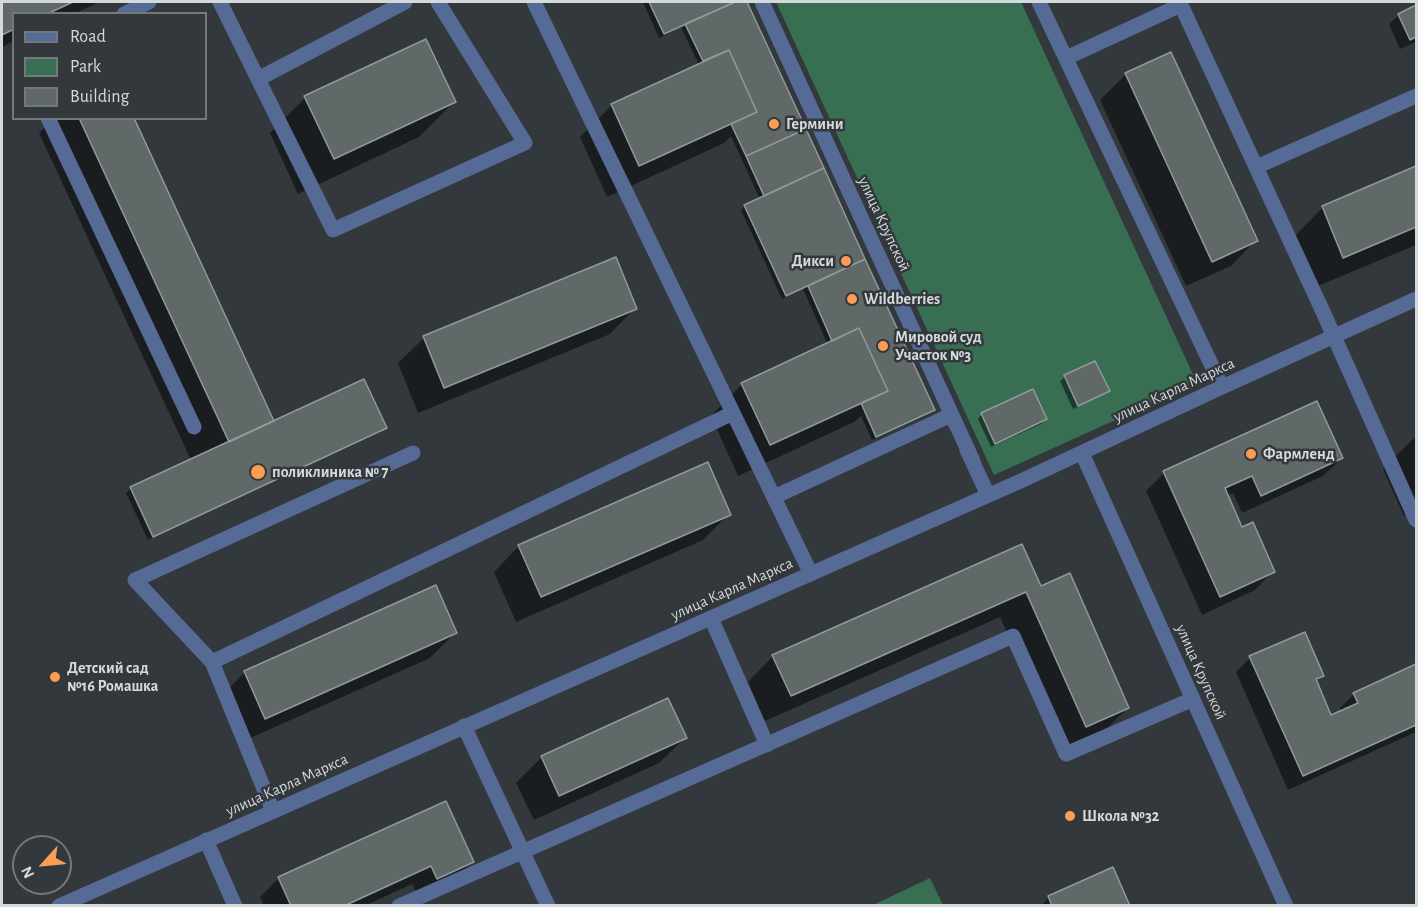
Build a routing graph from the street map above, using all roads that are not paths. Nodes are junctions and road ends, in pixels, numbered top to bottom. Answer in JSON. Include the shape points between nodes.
{"nodes":[{"id":1,"x":149,"y":2,"type":"edge"},
{"id":2,"x":220,"y":2,"type":"edge"},
{"id":3,"x":405,"y":2,"type":"edge"},
{"id":4,"x":438,"y":2,"type":"edge"},
{"id":5,"x":534,"y":2,"type":"edge"},
{"id":6,"x":762,"y":2,"type":"edge"},
{"id":7,"x":1039,"y":2,"type":"edge"},
{"id":8,"x":128,"y":12,"type":"edge"},
{"id":9,"x":1066,"y":58,"type":"junction"},
{"id":10,"x":258,"y":79,"type":"junction"},
{"id":11,"x":1416,"y":96,"type":"edge"},
{"id":12,"x":49,"y":120,"type":"edge"},
{"id":13,"x":1256,"y":167,"type":"junction"},
{"id":14,"x":1416,"y":299,"type":"edge"},
{"id":15,"x":1334,"y":336,"type":"junction"},
{"id":16,"x":1222,"y":387,"type":"junction"},
{"id":17,"x":733,"y":413,"type":"junction"},
{"id":18,"x":951,"y":414,"type":"junction"},
{"id":19,"x":194,"y":427,"type":"dead end"},
{"id":20,"x":413,"y":453,"type":"dead end"},
{"id":21,"x":1082,"y":453,"type":"junction"},
{"id":22,"x":973,"y":461,"type":"dead end"},
{"id":23,"x":988,"y":495,"type":"junction"},
{"id":24,"x":774,"y":497,"type":"junction"},
{"id":25,"x":1416,"y":520,"type":"edge"},
{"id":26,"x":811,"y":574,"type":"junction"},
{"id":27,"x":711,"y":618,"type":"junction"},
{"id":28,"x":212,"y":662,"type":"junction"},
{"id":29,"x":1193,"y":699,"type":"junction"},
{"id":30,"x":464,"y":726,"type":"junction"},
{"id":31,"x":767,"y":745,"type":"junction"},
{"id":32,"x":273,"y":811,"type":"junction"},
{"id":33,"x":206,"y":840,"type":"junction"},
{"id":34,"x":523,"y":853,"type":"junction"},
{"id":35,"x":58,"y":906,"type":"edge"},
{"id":36,"x":235,"y":906,"type":"edge"},
{"id":37,"x":399,"y":906,"type":"edge"},
{"id":38,"x":548,"y":906,"type":"edge"},
{"id":39,"x":1286,"y":906,"type":"edge"}],
"edges":[{"from":1,"to":8,"type":"street"},
{"from":2,"to":10,"type":"street"},
{"from":3,"to":10,"type":"street"},
{"from":4,"to":10,"type":"street","via":[[525,143],[333,230]]},
{"from":5,"to":17,"type":"street"},
{"from":6,"to":18,"type":"street","name":"улица Крупской"},
{"from":7,"to":9,"type":"street"},
{"from":9,"to":13,"type":"street","via":[[1181,5]]},
{"from":9,"to":16,"type":"street"},
{"from":11,"to":13,"type":"street"},
{"from":12,"to":19,"type":"street"},
{"from":13,"to":15,"type":"street"},
{"from":14,"to":15,"type":"street","name":"улица Карла Маркса"},
{"from":15,"to":16,"type":"street","name":"улица Карла Маркса"},
{"from":15,"to":25,"type":"street"},
{"from":16,"to":21,"type":"street","name":"улица Карла Маркса"},
{"from":17,"to":24,"type":"street"},
{"from":17,"to":28,"type":"street"},
{"from":18,"to":22,"type":"street","name":"улица Крупской"},
{"from":18,"to":23,"type":"street"},
{"from":18,"to":24,"type":"street"},
{"from":20,"to":28,"type":"street","via":[[135,580]]},
{"from":21,"to":23,"type":"street","name":"улица Карла Маркса"},
{"from":21,"to":29,"type":"street","name":"улица Крупской"},
{"from":23,"to":26,"type":"street","name":"улица Карла Маркса"},
{"from":24,"to":26,"type":"street"},
{"from":26,"to":27,"type":"street","name":"улица Карла Маркса"},
{"from":27,"to":30,"type":"street","name":"улица Карла Маркса"},
{"from":27,"to":31,"type":"street"},
{"from":28,"to":32,"type":"street"},
{"from":29,"to":31,"type":"street","via":[[1066,754],[1013,636]]},
{"from":29,"to":39,"type":"street","name":"улица Крупской"},
{"from":30,"to":32,"type":"street","name":"улица Карла Маркса"},
{"from":30,"to":34,"type":"street"},
{"from":31,"to":34,"type":"street"},
{"from":32,"to":33,"type":"street","name":"улица Карла Маркса"},
{"from":33,"to":35,"type":"street","name":"улица Карла Маркса"},
{"from":33,"to":36,"type":"street"},
{"from":34,"to":37,"type":"street"},
{"from":34,"to":38,"type":"street"}]}
